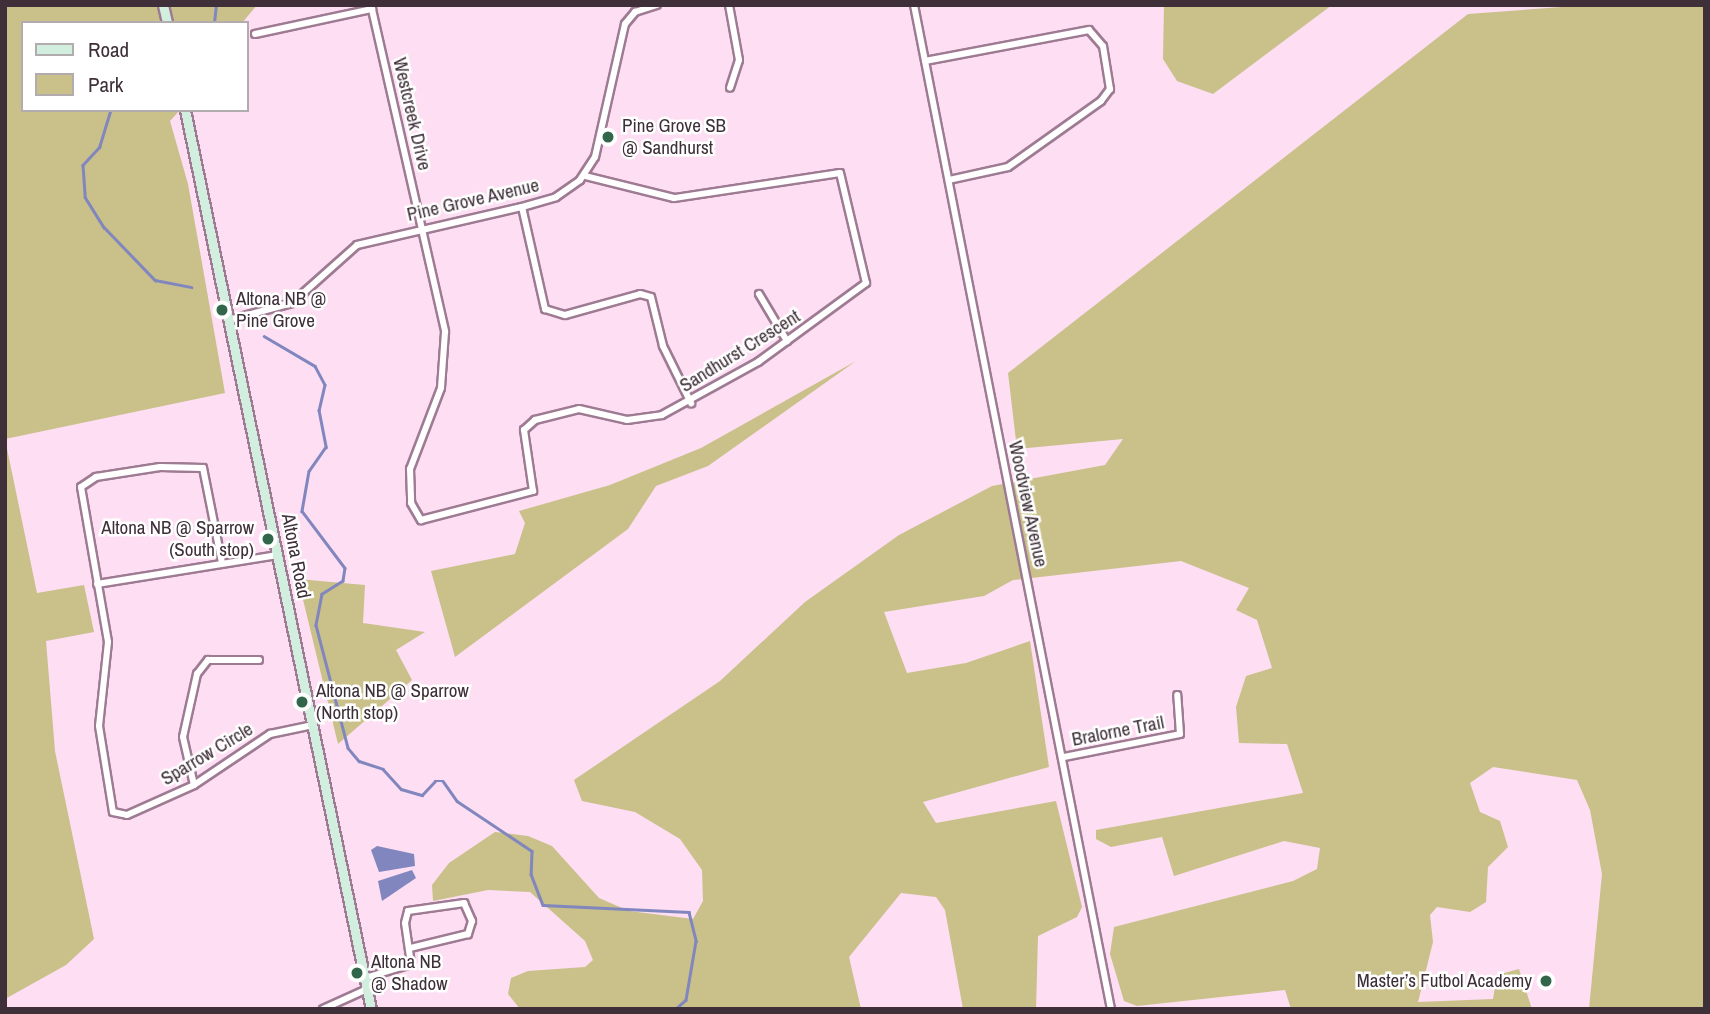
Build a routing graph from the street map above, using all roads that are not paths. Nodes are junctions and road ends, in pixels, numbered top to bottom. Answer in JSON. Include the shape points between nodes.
{"nodes":[{"id":1,"x":657,"y":5,"type":"edge"},
{"id":2,"x":729,"y":5,"type":"edge"},
{"id":3,"x":914,"y":5,"type":"edge"},
{"id":4,"x":371,"y":7,"type":"edge"},
{"id":5,"x":255,"y":34,"type":"dead end"},
{"id":6,"x":925,"y":61,"type":"junction"},
{"id":7,"x":730,"y":88,"type":"dead end"},
{"id":8,"x":185,"y":112,"type":"edge"},
{"id":9,"x":585,"y":176,"type":"junction"},
{"id":10,"x":949,"y":180,"type":"junction"},
{"id":11,"x":522,"y":206,"type":"junction"},
{"id":12,"x":422,"y":229,"type":"junction"},
{"id":13,"x":759,"y":294,"type":"dead end"},
{"id":14,"x":233,"y":318,"type":"junction"},
{"id":15,"x":787,"y":341,"type":"junction"},
{"id":16,"x":691,"y":402,"type":"junction"},
{"id":17,"x":278,"y":555,"type":"junction"},
{"id":18,"x":222,"y":563,"type":"junction"},
{"id":19,"x":97,"y":584,"type":"junction"},
{"id":20,"x":258,"y":660,"type":"dead end"},
{"id":21,"x":1177,"y":695,"type":"dead end"},
{"id":22,"x":313,"y":725,"type":"junction"},
{"id":23,"x":1064,"y":757,"type":"junction"},
{"id":24,"x":194,"y":785,"type":"junction"},
{"id":25,"x":410,"y":948,"type":"junction"},
{"id":26,"x":365,"y":978,"type":"junction"},
{"id":27,"x":367,"y":989,"type":"junction"},
{"id":28,"x":323,"y":1009,"type":"edge"},
{"id":29,"x":371,"y":1009,"type":"edge"},
{"id":30,"x":1111,"y":1009,"type":"edge"}],
"edges":[{"from":1,"to":9,"type":"street","via":[[635,12],[625,24]]},
{"from":2,"to":7,"type":"street","via":[[739,60]]},
{"from":3,"to":6,"type":"street","name":"Woodview Avenue"},
{"from":4,"to":5,"type":"street"},
{"from":4,"to":12,"type":"street","name":"Westcreek Drive"},
{"from":6,"to":10,"type":"street","name":"Woodview Avenue"},
{"from":6,"to":10,"type":"street","via":[[1089,30],[1103,46],[1110,89],[1101,102],[1008,167]]},
{"from":8,"to":14,"type":"main road","name":"Altona Road"},
{"from":9,"to":11,"type":"street","name":"Pine Grove Avenue","via":[[556,197]]},
{"from":9,"to":15,"type":"street","name":"Sandhurst Crescent","via":[[674,198],[840,173],[866,283]]},
{"from":10,"to":23,"type":"street","name":"Woodview Avenue"},
{"from":11,"to":12,"type":"street","name":"Pine Grove Avenue"},
{"from":11,"to":16,"type":"street","via":[[545,309],[565,315],[640,294],[651,297],[663,346]]},
{"from":12,"to":14,"type":"street","name":"Pine Grove Avenue","via":[[345,250],[292,303]]},
{"from":12,"to":16,"type":"street","name":"Sandhurst Crescent","via":[[446,355],[437,403],[410,469],[411,503],[421,520],[533,491],[524,430],[535,420],[579,409],[645,419]]},
{"from":13,"to":15,"type":"street"},
{"from":14,"to":17,"type":"main road","name":"Altona Road"},
{"from":15,"to":16,"type":"street","name":"Sandhurst Crescent"},
{"from":17,"to":18,"type":"street"},
{"from":17,"to":22,"type":"main road","name":"Altona Road"},
{"from":18,"to":19,"type":"street"},
{"from":18,"to":19,"type":"street","via":[[203,468],[160,467],[96,477],[81,487]]},
{"from":19,"to":24,"type":"street","name":"Sparrow Circle","via":[[109,658],[99,726],[113,812],[127,815]]},
{"from":20,"to":24,"type":"street","via":[[208,660],[197,674],[183,737]]},
{"from":21,"to":23,"type":"street","name":"Bralorne Trail","via":[[1180,734]]},
{"from":22,"to":24,"type":"street","name":"Sparrow Circle","via":[[270,734]]},
{"from":22,"to":26,"type":"main road","name":"Altona Road"},
{"from":23,"to":30,"type":"street","name":"Woodview Avenue"},
{"from":25,"to":25,"type":"street","via":[[408,911],[464,903],[472,921],[468,933]]},
{"from":25,"to":26,"type":"street","via":[[409,966]]},
{"from":26,"to":27,"type":"main road","name":"Altona Road"},
{"from":27,"to":28,"type":"street"},
{"from":27,"to":29,"type":"main road","name":"Altona Road"}]}
